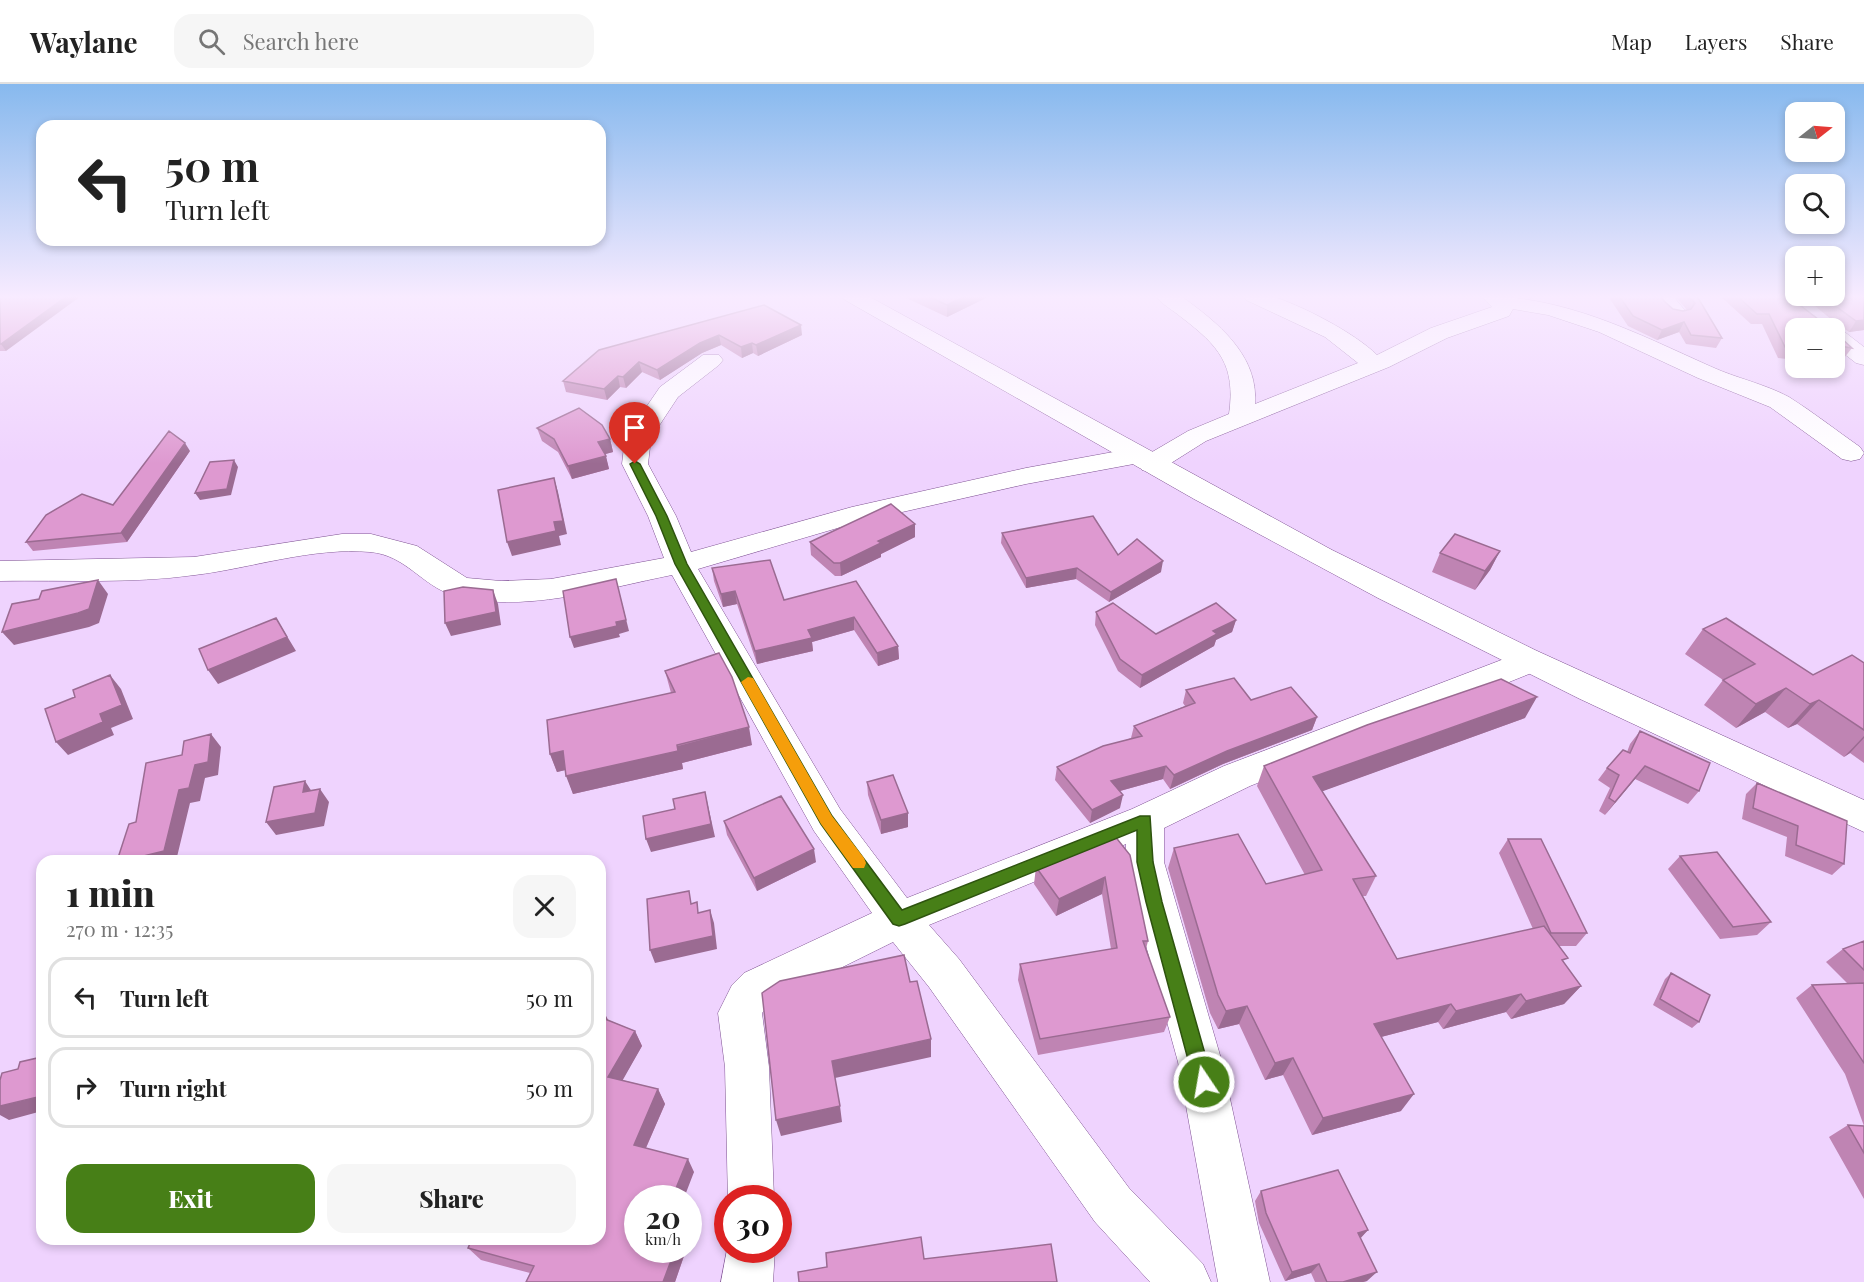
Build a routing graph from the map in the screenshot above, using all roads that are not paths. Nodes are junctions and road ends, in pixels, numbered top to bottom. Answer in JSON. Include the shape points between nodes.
{"nodes":[{"id":1,"x":951,"y":352,"type":"edge"},
{"id":2,"x":1229,"y":352,"type":"edge"},
{"id":3,"x":1362,"y":352,"type":"edge"},
{"id":4,"x":1400,"y":352,"type":"edge"},
{"id":5,"x":1661,"y":352,"type":"edge"},
{"id":6,"x":711,"y":360,"type":"dead end"},
{"id":7,"x":1373,"y":365,"type":"junction"},
{"id":8,"x":1241,"y":418,"type":"junction"},
{"id":9,"x":1851,"y":453,"type":"dead end"},
{"id":10,"x":1143,"y":460,"type":"junction"},
{"id":11,"x":681,"y":564,"type":"junction"},
{"id":12,"x":0,"y":571,"type":"edge"},
{"id":13,"x":1528,"y":662,"type":"junction"},
{"id":14,"x":1864,"y":817,"type":"edge"},
{"id":15,"x":1145,"y":820,"type":"junction"},
{"id":16,"x":899,"y":919,"type":"junction"},
{"id":17,"x":750,"y":1185,"type":"edge"},
{"id":18,"x":749,"y":1263,"type":"edge"},
{"id":19,"x":747,"y":1282,"type":"edge"},
{"id":20,"x":1185,"y":1282,"type":"edge"},
{"id":21,"x":1244,"y":1282,"type":"edge"}],
"edges":[{"from":1,"to":10,"type":"street"},
{"from":2,"to":8,"type":"street","via":[[1243,382]]},
{"from":3,"to":7,"type":"street"},
{"from":4,"to":7,"type":"street"},
{"from":5,"to":9,"type":"street","via":[[1779,402]]},
{"from":6,"to":11,"type":"street","via":[[669,392],[638,438],[635,464]]},
{"from":7,"to":8,"type":"street"},
{"from":8,"to":10,"type":"street"},
{"from":10,"to":11,"type":"street","via":[[1026,476],[852,515]]},
{"from":10,"to":13,"type":"street"},
{"from":11,"to":12,"type":"street","via":[[551,589],[501,591],[460,587],[407,552],[371,543],[293,549],[185,567]]},
{"from":11,"to":16,"type":"street","via":[[827,820]]},
{"from":13,"to":14,"type":"street"},
{"from":13,"to":15,"type":"street","via":[[1237,776]]},
{"from":15,"to":16,"type":"street"},
{"from":15,"to":21,"type":"street","via":[[1147,872],[1200,1062]]},
{"from":16,"to":17,"type":"street","via":[[759,987],[747,999],[740,1013],[747,1067]]},
{"from":16,"to":20,"type":"street","via":[[944,974],[1112,1205]]},
{"from":18,"to":19,"type":"street"}]}
